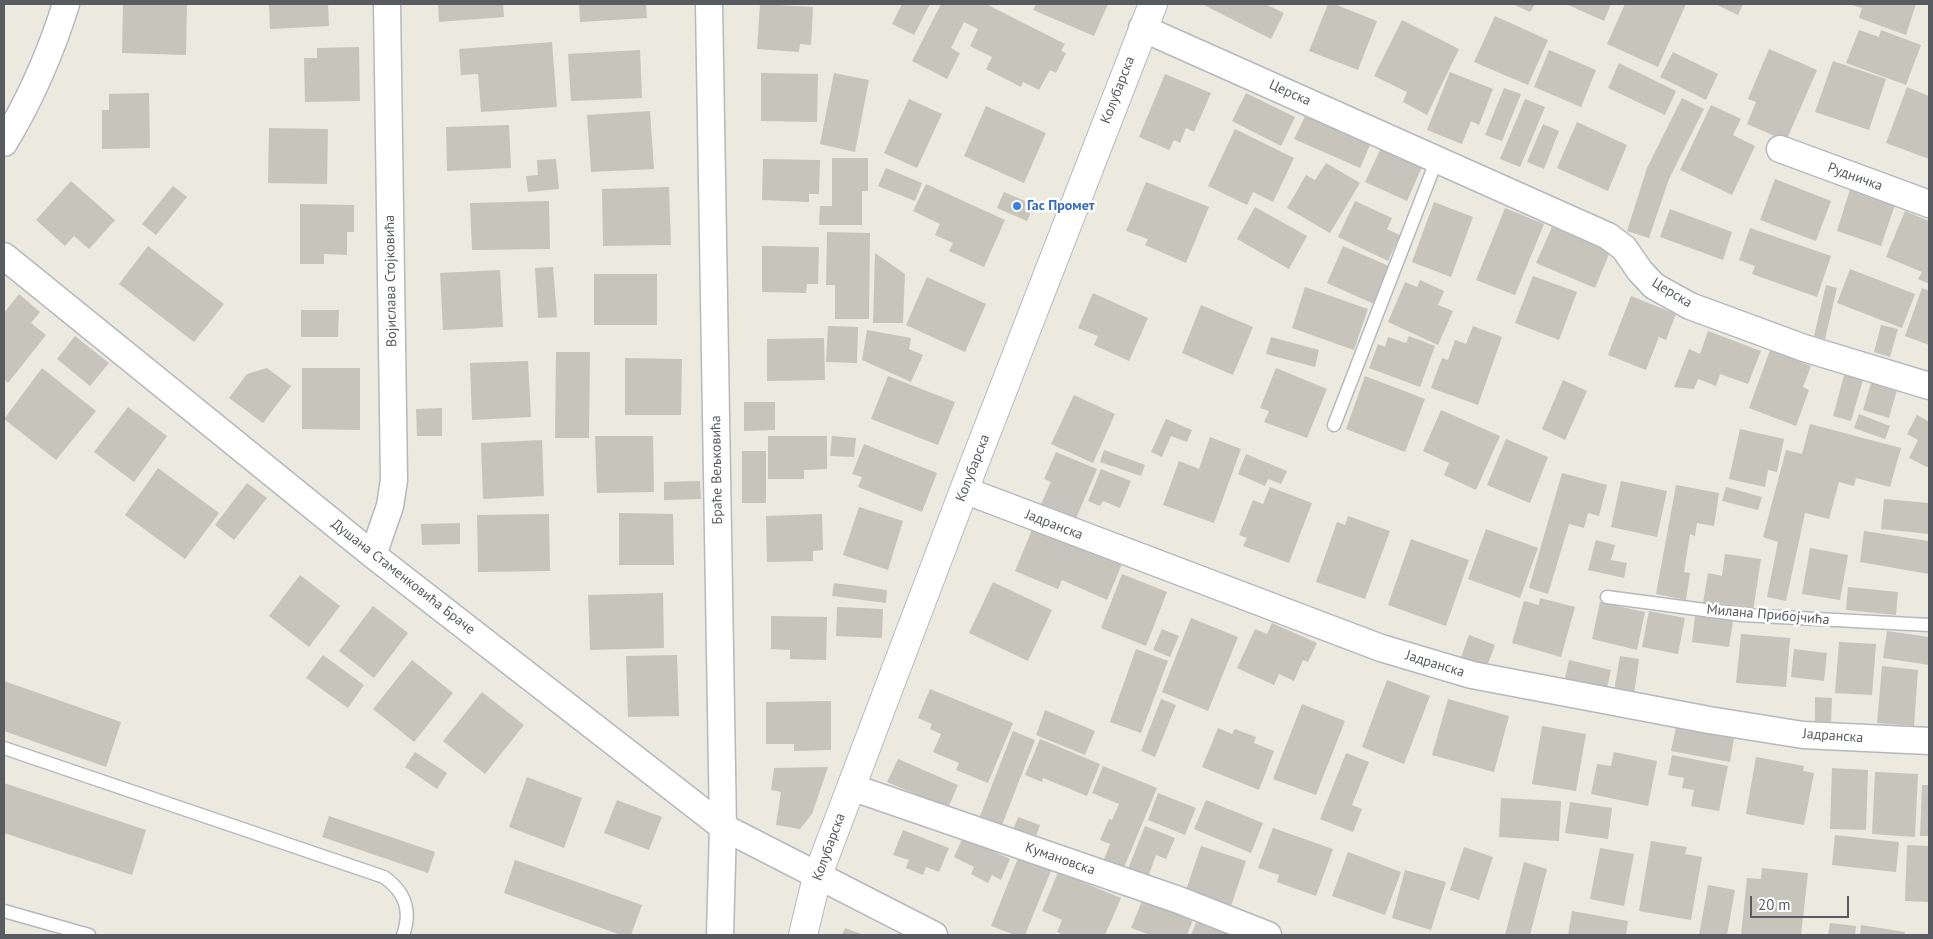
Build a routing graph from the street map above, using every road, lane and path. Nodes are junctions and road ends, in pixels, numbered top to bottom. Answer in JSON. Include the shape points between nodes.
{"nodes":[{"id":1,"x":66,"y":4,"type":"edge"},
{"id":2,"x":387,"y":4,"type":"edge"},
{"id":3,"x":709,"y":4,"type":"edge"},
{"id":4,"x":1147,"y":16,"type":"edge"},
{"id":5,"x":4,"y":143,"type":"edge"},
{"id":6,"x":1780,"y":149,"type":"dead end"},
{"id":7,"x":1437,"y":160,"type":"junction"},
{"id":8,"x":1929,"y":204,"type":"edge"},
{"id":9,"x":4,"y":256,"type":"edge"},
{"id":10,"x":1929,"y":386,"type":"edge"},
{"id":11,"x":1334,"y":425,"type":"dead end"},
{"id":12,"x":964,"y":490,"type":"junction"},
{"id":13,"x":374,"y":555,"type":"junction"},
{"id":14,"x":1607,"y":597,"type":"dead end"},
{"id":15,"x":1929,"y":625,"type":"edge"},
{"id":16,"x":1929,"y":741,"type":"edge"},
{"id":17,"x":4,"y":748,"type":"edge"},
{"id":18,"x":851,"y":787,"type":"junction"},
{"id":19,"x":723,"y":827,"type":"junction"},
{"id":20,"x":817,"y":877,"type":"junction"},
{"id":21,"x":4,"y":911,"type":"edge"},
{"id":22,"x":53,"y":930,"type":"edge"},
{"id":23,"x":89,"y":935,"type":"edge"},
{"id":24,"x":403,"y":935,"type":"edge"},
{"id":25,"x":720,"y":935,"type":"edge"},
{"id":26,"x":802,"y":935,"type":"edge"},
{"id":27,"x":934,"y":935,"type":"edge"},
{"id":28,"x":1268,"y":935,"type":"edge"}],
"edges":[{"from":1,"to":5,"type":"street","via":[[45,62]]},
{"from":2,"to":13,"type":"street","name":"Војислава Стојковића","via":[[394,480],[390,506]]},
{"from":3,"to":19,"type":"street","name":"Браће Вељковића"},
{"from":4,"to":7,"type":"street","name":"Церска"},
{"from":4,"to":12,"type":"main road","name":"Колубарска"},
{"from":6,"to":8,"type":"street","name":"Рудничка"},
{"from":7,"to":10,"type":"street","name":"Церска","via":[[1608,236],[1624,248],[1654,286],[1690,306],[1804,348]]},
{"from":7,"to":11,"type":"lane"},
{"from":9,"to":13,"type":"street","name":"Душана Стаменковића Браче"},
{"from":12,"to":16,"type":"street","name":"Јадранска","via":[[1381,648],[1472,675],[1804,735]]},
{"from":12,"to":18,"type":"main road","name":"Колубарска"},
{"from":13,"to":19,"type":"street","name":"Душана Стаменковића Браче"},
{"from":14,"to":15,"type":"lane","name":"Милана Прибојчића","via":[[1742,615]]},
{"from":17,"to":24,"type":"lane","via":[[384,877],[401,892],[407,905],[408,922]]},
{"from":18,"to":20,"type":"main road","name":"Колубарска"},
{"from":18,"to":28,"type":"street","name":"Кумановска","via":[[1179,900]]},
{"from":19,"to":20,"type":"street","name":"Душана Стаменковића Браче"},
{"from":19,"to":25,"type":"street","name":"Браће Вељковића"},
{"from":20,"to":26,"type":"main road","name":"Колубарска"},
{"from":20,"to":27,"type":"street","name":"Душана Стаменковића Браче"},
{"from":21,"to":22,"type":"lane"},
{"from":22,"to":23,"type":"lane"}]}
